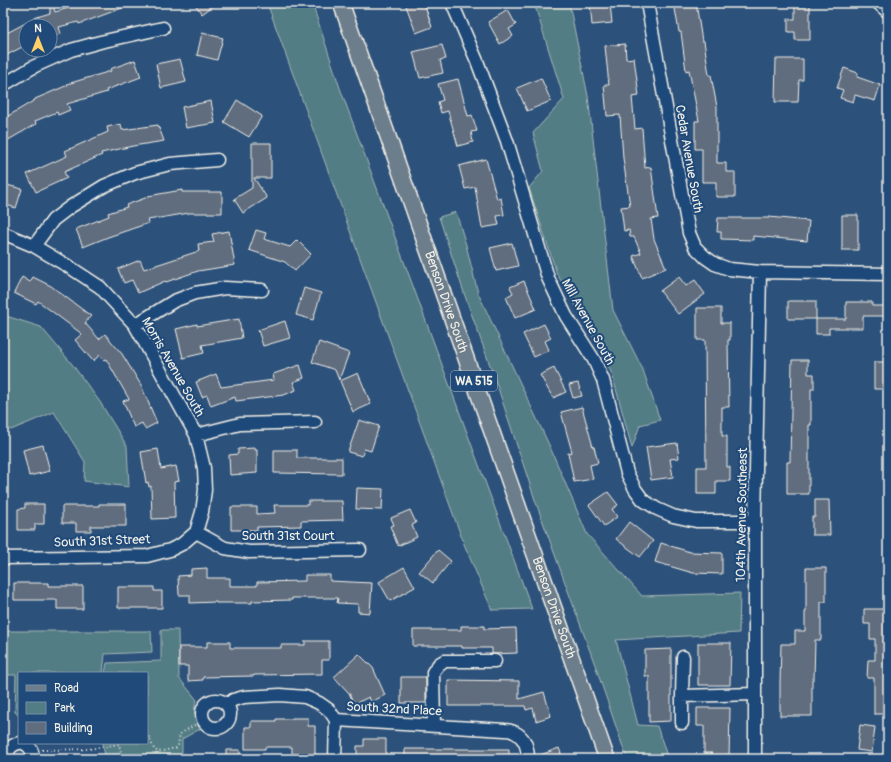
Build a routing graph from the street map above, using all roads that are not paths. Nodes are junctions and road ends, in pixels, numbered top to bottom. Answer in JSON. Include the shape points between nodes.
{"nodes":[{"id":1,"x":341,"y":3,"type":"edge"},
{"id":2,"x":452,"y":3,"type":"edge"},
{"id":3,"x":647,"y":3,"type":"edge"},
{"id":4,"x":878,"y":3,"type":"edge"},
{"id":5,"x":888,"y":12,"type":"edge"},
{"id":6,"x":163,"y":28,"type":"dead end"},
{"id":7,"x":3,"y":85,"type":"edge"},
{"id":8,"x":217,"y":160,"type":"dead end"},
{"id":9,"x":3,"y":233,"type":"edge"},
{"id":10,"x":34,"y":246,"type":"junction"},
{"id":11,"x":760,"y":272,"type":"junction"},
{"id":12,"x":888,"y":274,"type":"edge"},
{"id":13,"x":262,"y":290,"type":"dead end"},
{"id":14,"x":135,"y":325,"type":"junction"},
{"id":15,"x":315,"y":422,"type":"dead end"},
{"id":16,"x":196,"y":435,"type":"junction"},
{"id":17,"x":755,"y":522,"type":"junction"},
{"id":18,"x":196,"y":532,"type":"junction"},
{"id":19,"x":360,"y":550,"type":"dead end"},
{"id":20,"x":3,"y":558,"type":"edge"},
{"id":21,"x":683,"y":657,"type":"dead end"},
{"id":22,"x":495,"y":661,"type":"dead end"},
{"id":23,"x":755,"y":694,"type":"junction"},
{"id":24,"x":682,"y":696,"type":"junction"},
{"id":25,"x":227,"y":705,"type":"junction"},
{"id":26,"x":336,"y":720,"type":"junction"},
{"id":27,"x":682,"y":723,"type":"dead end"},
{"id":28,"x":434,"y":726,"type":"junction"},
{"id":29,"x":18,"y":743,"type":"edge"},
{"id":30,"x":24,"y":744,"type":"edge"},
{"id":31,"x":32,"y":755,"type":"edge"},
{"id":32,"x":6,"y":756,"type":"edge"},
{"id":33,"x":335,"y":759,"type":"edge"},
{"id":34,"x":528,"y":759,"type":"edge"},
{"id":35,"x":607,"y":759,"type":"edge"},
{"id":36,"x":755,"y":759,"type":"edge"}],
"edges":[{"from":1,"to":35,"type":"main road","name":"Benson Drive South","number":"WA 515"},
{"from":2,"to":17,"type":"street","name":"Mill Avenue South","via":[[508,141],[548,278],[566,316],[594,360],[603,380],[627,473],[635,489],[643,500],[672,516],[696,521]]},
{"from":3,"to":11,"type":"street","name":"Cedar Avenue South","via":[[689,233],[695,247],[715,264],[728,269]]},
{"from":4,"to":5,"type":"street"},
{"from":6,"to":7,"type":"street","via":[[71,50],[35,66]]},
{"from":8,"to":10,"type":"street","via":[[170,164],[135,173],[104,186],[53,220]]},
{"from":9,"to":10,"type":"street","name":"Morris Avenue South"},
{"from":10,"to":14,"type":"street","name":"Morris Avenue South","via":[[100,287]]},
{"from":11,"to":12,"type":"street","name":"Cedar Avenue South"},
{"from":11,"to":17,"type":"street","name":"104th Avenue Southeast"},
{"from":13,"to":14,"type":"street","via":[[225,288],[195,293]]},
{"from":14,"to":16,"type":"street","name":"Morris Avenue South"},
{"from":15,"to":16,"type":"street","via":[[240,424]]},
{"from":16,"to":18,"type":"street","name":"Morris Avenue South","via":[[204,468],[205,490]]},
{"from":17,"to":23,"type":"street","name":"104th Avenue Southeast"},
{"from":18,"to":19,"type":"street","name":"South 31st Court","via":[[226,548],[249,552]]},
{"from":18,"to":20,"type":"street","name":"South 31st Street","via":[[170,550],[147,556]]},
{"from":21,"to":24,"type":"street"},
{"from":22,"to":28,"type":"street","via":[[444,661],[439,664],[433,672]]},
{"from":23,"to":24,"type":"street"},
{"from":23,"to":36,"type":"street","name":"104th Avenue Southeast"},
{"from":24,"to":27,"type":"street"},
{"from":25,"to":25,"type":"street","via":[[227,722],[214,728],[206,724],[202,715],[206,703],[210,700],[219,700]]},
{"from":25,"to":26,"type":"street","name":"South 32nd Place","via":[[244,697],[305,697],[329,710]]},
{"from":26,"to":28,"type":"street","name":"South 32nd Place"},
{"from":26,"to":33,"type":"street"},
{"from":28,"to":34,"type":"street","name":"South 32nd Place","via":[[514,732],[521,736],[526,744]]},
{"from":29,"to":32,"type":"street","via":[[8,750]]},
{"from":30,"to":31,"type":"street","via":[[30,748]]}]}
